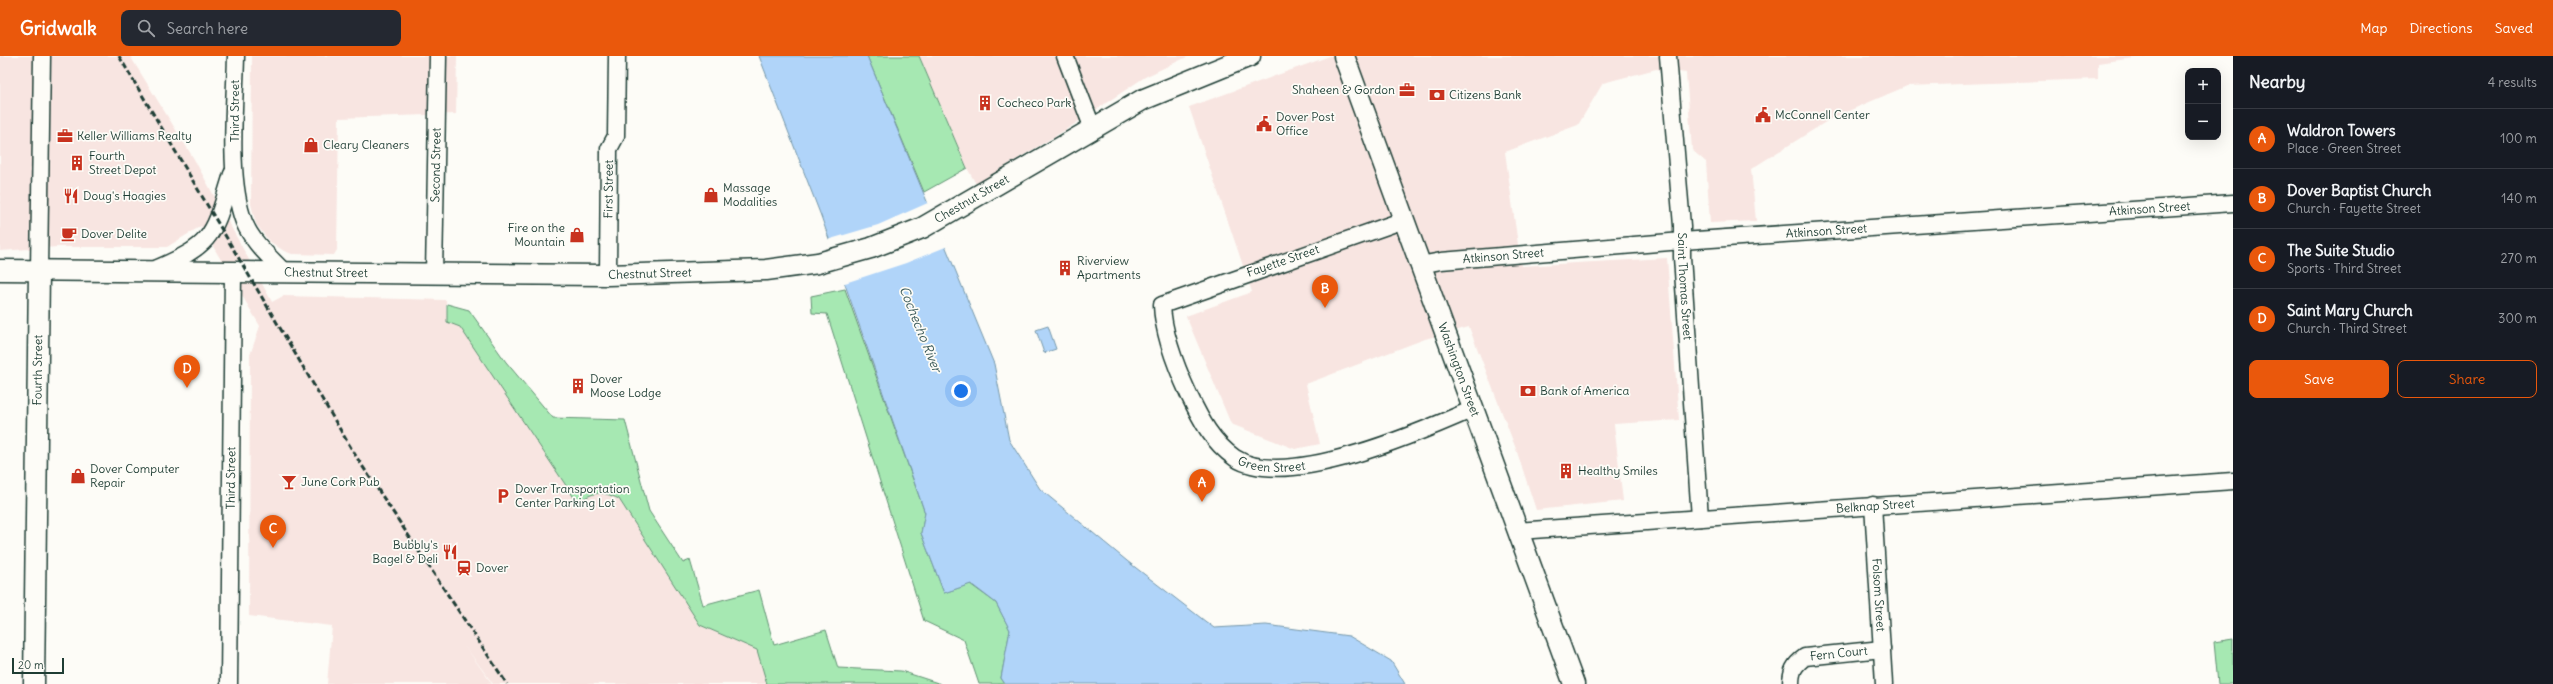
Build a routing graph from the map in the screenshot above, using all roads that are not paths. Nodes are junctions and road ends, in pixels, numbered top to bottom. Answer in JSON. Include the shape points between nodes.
{"nodes":[{"id":1,"x":42,"y":56,"type":"edge"},
{"id":2,"x":236,"y":56,"type":"edge"},
{"id":3,"x":438,"y":56,"type":"edge"},
{"id":4,"x":617,"y":56,"type":"edge"},
{"id":5,"x":1065,"y":56,"type":"edge"},
{"id":6,"x":1250,"y":56,"type":"edge"},
{"id":7,"x":1344,"y":56,"type":"edge"},
{"id":8,"x":1668,"y":56,"type":"edge"},
{"id":9,"x":1093,"y":129,"type":"junction"},
{"id":10,"x":235,"y":165,"type":"junction"},
{"id":11,"x":2233,"y":203,"type":"edge"},
{"id":12,"x":1404,"y":220,"type":"junction"},
{"id":13,"x":1682,"y":241,"type":"junction"},
{"id":14,"x":1420,"y":265,"type":"junction"},
{"id":15,"x":0,"y":270,"type":"edge"},
{"id":16,"x":38,"y":271,"type":"junction"},
{"id":17,"x":148,"y":272,"type":"junction"},
{"id":18,"x":233,"y":272,"type":"junction"},
{"id":19,"x":284,"y":272,"type":"junction"},
{"id":20,"x":434,"y":274,"type":"junction"},
{"id":21,"x":608,"y":275,"type":"junction"},
{"id":22,"x":1162,"y":305,"type":"joint"},
{"id":23,"x":1473,"y":409,"type":"junction"},
{"id":24,"x":2233,"y":481,"type":"edge"},
{"id":25,"x":1873,"y":505,"type":"junction"},
{"id":26,"x":1700,"y":518,"type":"junction"},
{"id":27,"x":1517,"y":531,"type":"junction"},
{"id":28,"x":1882,"y":649,"type":"junction"},
{"id":29,"x":34,"y":684,"type":"edge"},
{"id":30,"x":228,"y":684,"type":"edge"},
{"id":31,"x":1574,"y":684,"type":"edge"},
{"id":32,"x":1791,"y":684,"type":"edge"},
{"id":33,"x":1884,"y":684,"type":"edge"}],
"edges":[{"from":1,"to":16,"type":"street","name":"Fourth Street"},
{"from":2,"to":10,"type":"street","name":"Third Street"},
{"from":3,"to":20,"type":"street","name":"Second Street"},
{"from":4,"to":21,"type":"street","name":"First Street","via":[[616,136],[609,149]]},
{"from":5,"to":9,"type":"street"},
{"from":6,"to":9,"type":"street","name":"Chestnut Street","via":[[1142,100]]},
{"from":7,"to":12,"type":"street","name":"Washington Street"},
{"from":8,"to":13,"type":"street","name":"Saint Thomas Street"},
{"from":9,"to":21,"type":"street","name":"Chestnut Street","via":[[969,201],[896,239],[818,263],[766,270]]},
{"from":10,"to":17,"type":"street","name":"Third Street","via":[[212,234],[186,256]]},
{"from":10,"to":19,"type":"street","name":"Third Street","via":[[238,200],[245,223],[255,241]]},
{"from":11,"to":13,"type":"street","name":"Atkinson Street"},
{"from":12,"to":14,"type":"street","name":"Washington Street"},
{"from":12,"to":22,"type":"street","name":"Fayette Street"},
{"from":13,"to":14,"type":"street","name":"Atkinson Street","via":[[1441,261]]},
{"from":13,"to":26,"type":"street","name":"Saint Thomas Street"},
{"from":14,"to":23,"type":"street","name":"Washington Street"},
{"from":15,"to":16,"type":"street","name":"Chestnut Street"},
{"from":16,"to":17,"type":"street","name":"Chestnut Street"},
{"from":16,"to":29,"type":"street","name":"Fourth Street"},
{"from":17,"to":18,"type":"street","name":"Chestnut Street"},
{"from":18,"to":19,"type":"street","name":"Chestnut Street"},
{"from":18,"to":30,"type":"street","name":"Third Street"},
{"from":19,"to":20,"type":"street","name":"Chestnut Street"},
{"from":20,"to":21,"type":"street","name":"Chestnut Street"},
{"from":22,"to":23,"type":"street","name":"Green Street","via":[[1162,315],[1177,366],[1205,427],[1217,443],[1236,458],[1250,464],[1301,468],[1322,463],[1435,426]]},
{"from":23,"to":27,"type":"street","name":"Washington Street"},
{"from":24,"to":25,"type":"street","name":"Belknap Street"},
{"from":25,"to":26,"type":"street","name":"Belknap Street"},
{"from":25,"to":28,"type":"street","name":"Folsom Street"},
{"from":26,"to":27,"type":"street","name":"Belknap Street"},
{"from":27,"to":31,"type":"street","name":"Washington Street"},
{"from":28,"to":32,"type":"street","name":"Fern Court","via":[[1804,657],[1795,664],[1791,673]]},
{"from":28,"to":33,"type":"street","name":"Folsom Street"}]}
